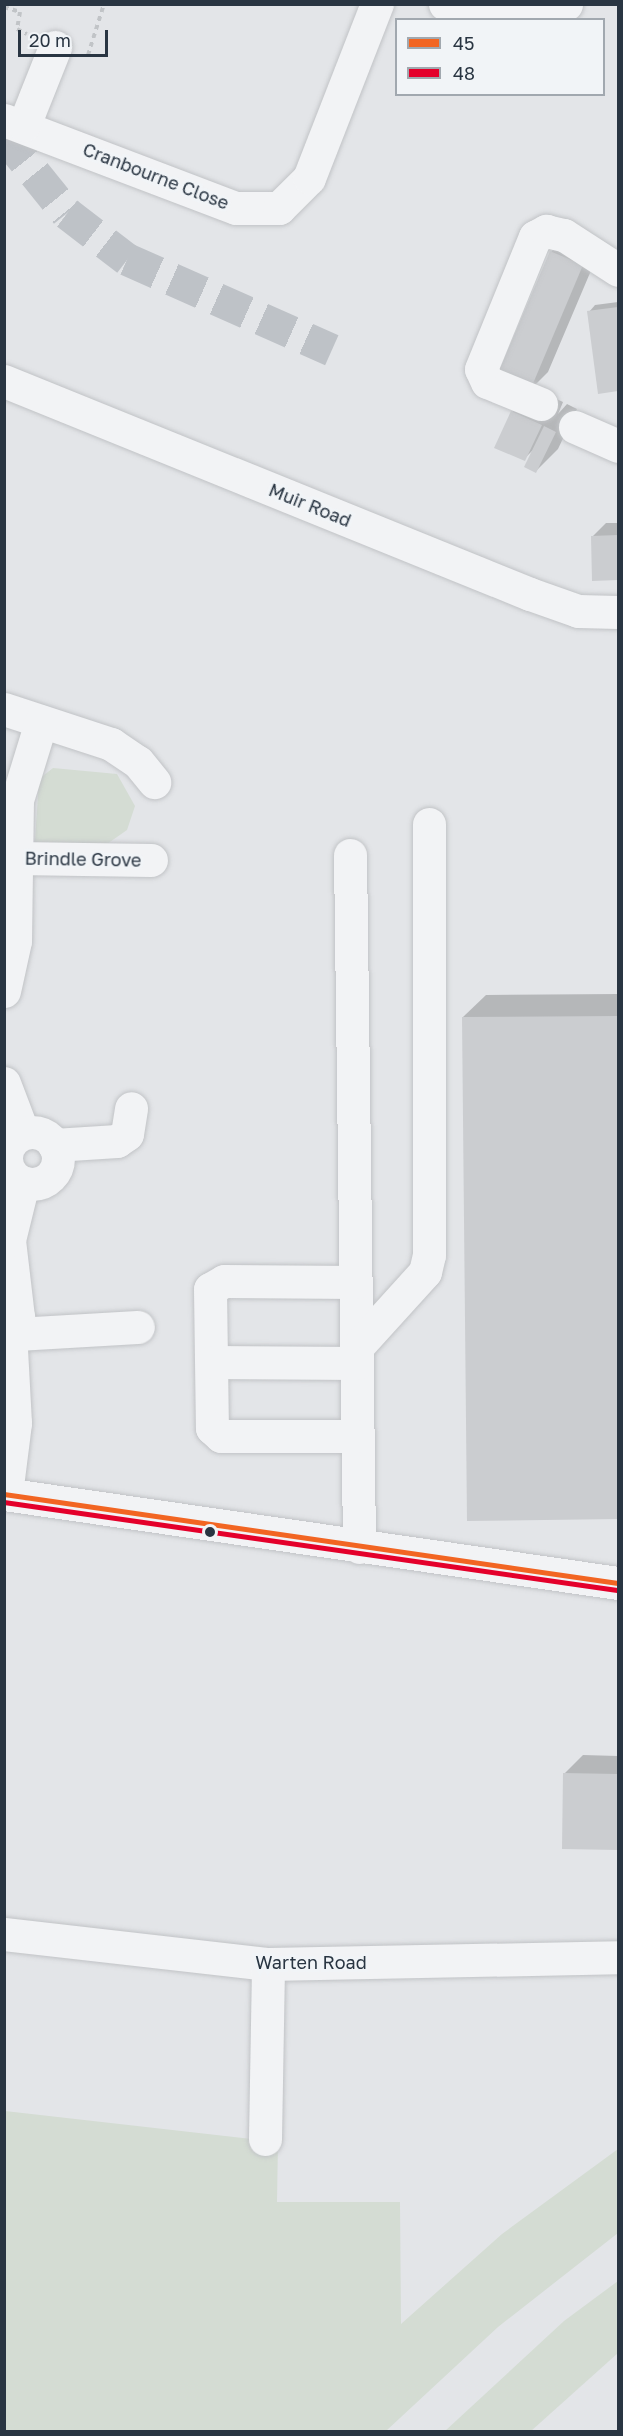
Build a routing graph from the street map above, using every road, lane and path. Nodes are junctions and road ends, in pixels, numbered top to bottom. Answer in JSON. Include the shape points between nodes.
{"nodes":[{"id":1,"x":378,"y":4,"type":"edge"},
{"id":2,"x":445,"y":4,"type":"edge"},
{"id":3,"x":566,"y":4,"type":"edge"},
{"id":4,"x":55,"y":47,"type":"dead end"},
{"id":5,"x":14,"y":123,"type":"edge"},
{"id":6,"x":618,"y":270,"type":"edge"},
{"id":7,"x":4,"y":381,"type":"edge"},
{"id":8,"x":541,"y":404,"type":"dead end"},
{"id":9,"x":575,"y":427,"type":"dead end"},
{"id":10,"x":618,"y":446,"type":"edge"},
{"id":11,"x":618,"y":612,"type":"edge"},
{"id":12,"x":4,"y":709,"type":"edge"},
{"id":13,"x":41,"y":722,"type":"junction"},
{"id":14,"x":154,"y":782,"type":"dead end"},
{"id":15,"x":429,"y":824,"type":"dead end"},
{"id":16,"x":350,"y":855,"type":"dead end"},
{"id":17,"x":15,"y":858,"type":"junction"},
{"id":18,"x":152,"y":860,"type":"dead end"},
{"id":19,"x":4,"y":992,"type":"edge"},
{"id":20,"x":4,"y":1083,"type":"edge"},
{"id":21,"x":137,"y":1122,"type":"dead end"},
{"id":22,"x":23,"y":1133,"type":"junction"},
{"id":23,"x":54,"y":1145,"type":"junction"},
{"id":24,"x":23,"y":1183,"type":"junction"},
{"id":25,"x":356,"y":1282,"type":"junction"},
{"id":26,"x":138,"y":1328,"type":"dead end"},
{"id":27,"x":16,"y":1334,"type":"junction"},
{"id":28,"x":357,"y":1355,"type":"junction"},
{"id":29,"x":212,"y":1362,"type":"junction"},
{"id":30,"x":358,"y":1436,"type":"junction"},
{"id":31,"x":5,"y":1494,"type":"edge"},
{"id":32,"x":359,"y":1547,"type":"junction"},
{"id":33,"x":618,"y":1583,"type":"edge"},
{"id":34,"x":4,"y":1934,"type":"edge"},
{"id":35,"x":618,"y":1957,"type":"edge"},
{"id":36,"x":268,"y":1964,"type":"junction"},
{"id":37,"x":265,"y":2139,"type":"dead end"}],
"edges":[{"from":1,"to":5,"type":"street","name":"Cranbourne Close","via":[[309,178],[279,208],[236,208]]},
{"from":2,"to":3,"type":"street","via":[[483,16]]},
{"from":4,"to":5,"type":"street","name":"Cranbourne Close"},
{"from":6,"to":8,"type":"street","via":[[564,235],[546,231],[536,237],[481,369],[487,382]]},
{"from":7,"to":11,"type":"street","name":"Muir Road","via":[[530,594],[578,611]]},
{"from":9,"to":10,"type":"street"},
{"from":12,"to":13,"type":"street"},
{"from":13,"to":14,"type":"street","via":[[111,744],[138,762]]},
{"from":13,"to":17,"type":"street","name":"Brindle Grove","via":[[17,800]]},
{"from":15,"to":28,"type":"street","via":[[429,1255],[425,1272]]},
{"from":16,"to":25,"type":"street"},
{"from":17,"to":18,"type":"street","name":"Brindle Grove"},
{"from":17,"to":19,"type":"street","name":"Brindle Grove","via":[[15,941]]},
{"from":20,"to":22,"type":"street"},
{"from":21,"to":23,"type":"street","via":[[117,1141]]},
{"from":22,"to":23,"type":"street","via":[[41,1134]]},
{"from":22,"to":24,"type":"street","via":[[10,1143],[5,1158],[10,1173]]},
{"from":23,"to":24,"type":"street","via":[[54,1171],[41,1182]]},
{"from":24,"to":27,"type":"street","via":[[9,1240]]},
{"from":25,"to":28,"type":"street"},
{"from":25,"to":29,"type":"street","via":[[224,1281],[210,1289]]},
{"from":26,"to":27,"type":"street"},
{"from":27,"to":31,"type":"street","via":[[11,1348],[15,1423]]},
{"from":28,"to":29,"type":"street"},
{"from":28,"to":30,"type":"street"},
{"from":29,"to":30,"type":"street","via":[[212,1428],[221,1436]]},
{"from":30,"to":32,"type":"street"},
{"from":31,"to":32,"type":"street"},
{"from":32,"to":33,"type":"street"},
{"from":34,"to":36,"type":"street","name":"Warten Road"},
{"from":35,"to":36,"type":"street","name":"Warten Road"},
{"from":36,"to":37,"type":"street"}]}
